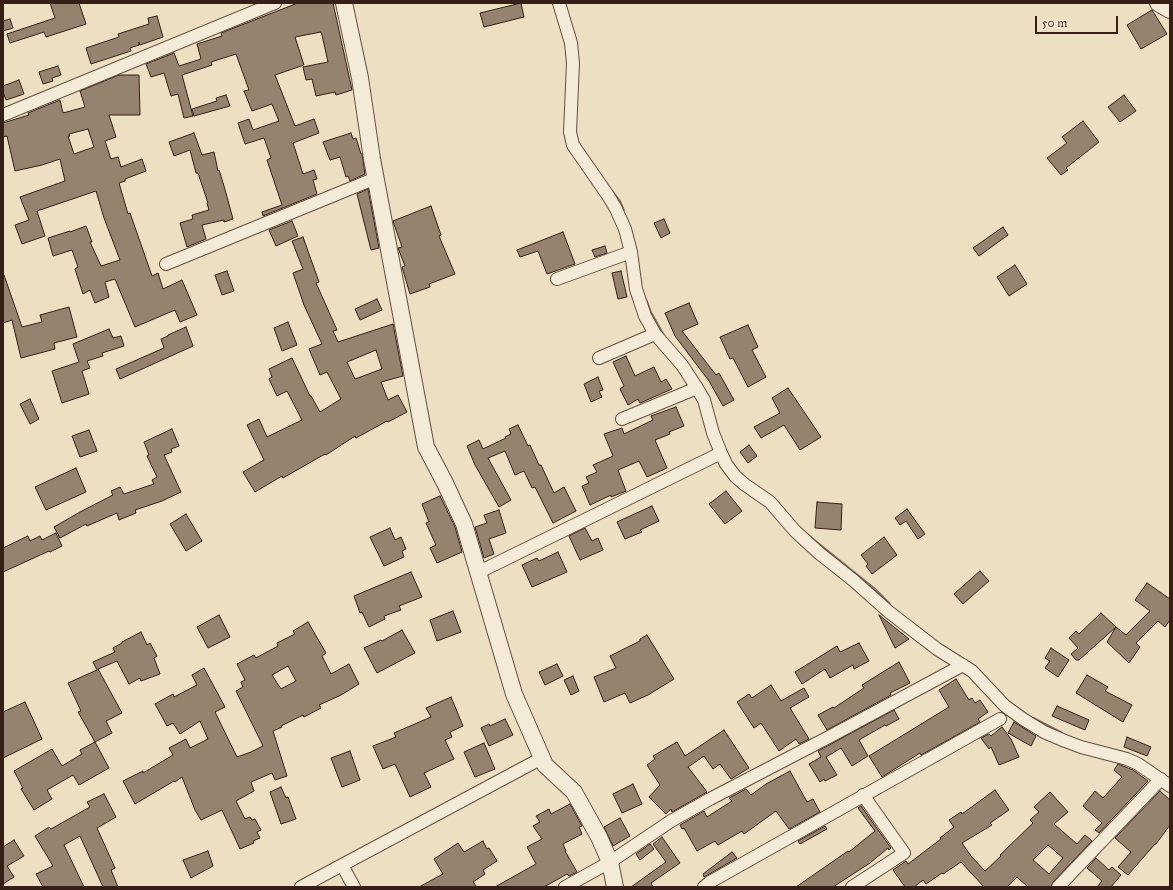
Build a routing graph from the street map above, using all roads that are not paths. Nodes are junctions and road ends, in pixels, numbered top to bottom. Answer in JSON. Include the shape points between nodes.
{"nodes":[{"id":1,"x":275,"y":3,"type":"edge"},
{"id":2,"x":344,"y":3,"type":"edge"},
{"id":3,"x":559,"y":3,"type":"edge"},
{"id":4,"x":1158,"y":3,"type":"edge"},
{"id":5,"x":1170,"y":10,"type":"edge"},
{"id":6,"x":3,"y":114,"type":"edge"},
{"id":7,"x":376,"y":178,"type":"junction"},
{"id":8,"x":631,"y":252,"type":"junction"},
{"id":9,"x":166,"y":264,"type":"dead end"},
{"id":10,"x":557,"y":279,"type":"dead end"},
{"id":11,"x":654,"y":334,"type":"junction"},
{"id":12,"x":600,"y":358,"type":"dead end"},
{"id":13,"x":697,"y":388,"type":"junction"},
{"id":14,"x":622,"y":420,"type":"dead end"},
{"id":15,"x":721,"y":453,"type":"junction"},
{"id":16,"x":477,"y":573,"type":"junction"},
{"id":17,"x":962,"y":665,"type":"junction"},
{"id":18,"x":1000,"y":718,"type":"dead end"},
{"id":19,"x":542,"y":758,"type":"junction"},
{"id":20,"x":1166,"y":783,"type":"edge"},
{"id":21,"x":863,"y":795,"type":"junction"},
{"id":22,"x":610,"y":862,"type":"junction"},
{"id":23,"x":342,"y":865,"type":"junction"},
{"id":24,"x":301,"y":887,"type":"edge"},
{"id":25,"x":354,"y":887,"type":"edge"},
{"id":26,"x":565,"y":887,"type":"edge"},
{"id":27,"x":615,"y":887,"type":"edge"},
{"id":28,"x":704,"y":887,"type":"edge"},
{"id":29,"x":852,"y":887,"type":"edge"},
{"id":30,"x":1058,"y":887,"type":"edge"}],
"edges":[{"from":1,"to":6,"type":"street"},
{"from":2,"to":7,"type":"street","via":[[360,78]]},
{"from":3,"to":8,"type":"street","via":[[571,43],[573,63],[570,132],[572,145],[610,197],[625,230]]},
{"from":4,"to":5,"type":"street"},
{"from":7,"to":9,"type":"street"},
{"from":7,"to":16,"type":"street","via":[[426,447],[464,524]]},
{"from":8,"to":10,"type":"street"},
{"from":8,"to":11,"type":"street","via":[[636,289]]},
{"from":11,"to":12,"type":"street"},
{"from":11,"to":13,"type":"street","via":[[682,365]]},
{"from":13,"to":14,"type":"street"},
{"from":13,"to":15,"type":"street","via":[[704,400]]},
{"from":15,"to":16,"type":"street"},
{"from":15,"to":17,"type":"street","via":[[735,476],[770,502],[809,544],[890,612]]},
{"from":16,"to":19,"type":"street","via":[[514,694]]},
{"from":17,"to":20,"type":"street","via":[[972,671],[1005,706],[1044,732],[1081,747],[1127,759]]},
{"from":17,"to":22,"type":"street","via":[[710,799],[671,821]]},
{"from":18,"to":21,"type":"street"},
{"from":19,"to":22,"type":"street","via":[[545,765],[574,792]]},
{"from":19,"to":23,"type":"street"},
{"from":20,"to":30,"type":"street"},
{"from":21,"to":28,"type":"street"},
{"from":21,"to":29,"type":"street","via":[[904,852]]},
{"from":22,"to":26,"type":"street"},
{"from":22,"to":27,"type":"street"},
{"from":23,"to":24,"type":"street"},
{"from":23,"to":25,"type":"street"}]}
